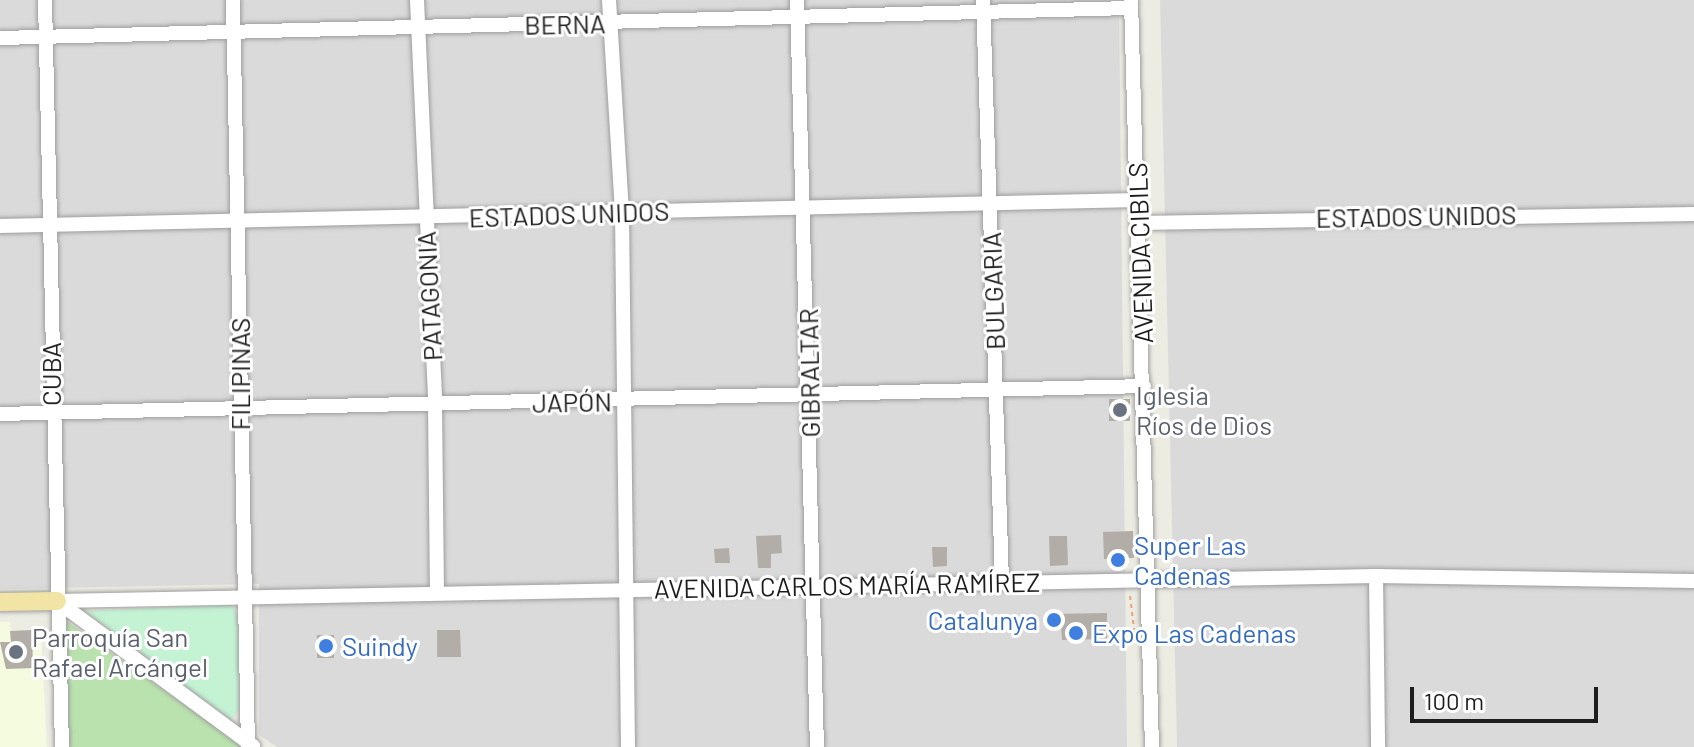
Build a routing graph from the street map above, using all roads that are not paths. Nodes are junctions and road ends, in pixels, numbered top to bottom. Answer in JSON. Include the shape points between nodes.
{"nodes":[{"id":1,"x":45,"y":0,"type":"edge"},
{"id":2,"x":233,"y":0,"type":"edge"},
{"id":3,"x":417,"y":0,"type":"edge"},
{"id":4,"x":609,"y":0,"type":"edge"},
{"id":5,"x":797,"y":0,"type":"edge"},
{"id":6,"x":1131,"y":4,"type":"edge"},
{"id":7,"x":984,"y":6,"type":"edge"},
{"id":8,"x":797,"y":18,"type":"junction"},
{"id":9,"x":609,"y":23,"type":"junction"},
{"id":10,"x":417,"y":28,"type":"junction"},
{"id":11,"x":234,"y":31,"type":"junction"},
{"id":12,"x":46,"y":36,"type":"junction"},
{"id":13,"x":0,"y":38,"type":"edge"},
{"id":14,"x":1138,"y":200,"type":"junction"},
{"id":15,"x":990,"y":202,"type":"junction"},
{"id":16,"x":805,"y":208,"type":"junction"},
{"id":17,"x":622,"y":213,"type":"junction"},
{"id":18,"x":1694,"y":214,"type":"edge"},
{"id":19,"x":424,"y":218,"type":"junction"},
{"id":20,"x":239,"y":221,"type":"junction"},
{"id":21,"x":1139,"y":223,"type":"junction"},
{"id":22,"x":50,"y":225,"type":"junction"},
{"id":23,"x":0,"y":226,"type":"edge"},
{"id":24,"x":1144,"y":386,"type":"junction"},
{"id":25,"x":996,"y":388,"type":"junction"},
{"id":26,"x":810,"y":394,"type":"junction"},
{"id":27,"x":623,"y":402,"type":"junction"},
{"id":28,"x":435,"y":404,"type":"junction"},
{"id":29,"x":239,"y":408,"type":"junction"},
{"id":30,"x":51,"y":413,"type":"junction"},
{"id":31,"x":0,"y":414,"type":"edge"},
{"id":32,"x":1376,"y":576,"type":"junction"},
{"id":33,"x":1142,"y":580,"type":"junction"},
{"id":34,"x":1002,"y":581,"type":"junction"},
{"id":35,"x":1694,"y":581,"type":"edge"},
{"id":36,"x":814,"y":587,"type":"junction"},
{"id":37,"x":628,"y":590,"type":"junction"},
{"id":38,"x":437,"y":592,"type":"junction"},
{"id":39,"x":243,"y":597,"type":"junction"},
{"id":40,"x":57,"y":601,"type":"junction"},
{"id":41,"x":0,"y":602,"type":"edge"},
{"id":42,"x":250,"y":745,"type":"edge"},
{"id":43,"x":62,"y":747,"type":"edge"},
{"id":44,"x":628,"y":747,"type":"edge"},
{"id":45,"x":817,"y":747,"type":"edge"},
{"id":46,"x":1152,"y":747,"type":"edge"},
{"id":47,"x":1378,"y":747,"type":"edge"}],
"edges":[{"from":1,"to":12,"type":"street","name":"CUBA"},
{"from":2,"to":11,"type":"street","name":"FILIPINAS"},
{"from":3,"to":10,"type":"street","name":"PATAGONIA"},
{"from":4,"to":9,"type":"street"},
{"from":5,"to":8,"type":"street","name":"GIBRALTAR"},
{"from":6,"to":7,"type":"street","name":"BERNA"},
{"from":6,"to":14,"type":"street","name":"AVENIDA CIBILS"},
{"from":7,"to":8,"type":"street","name":"BERNA"},
{"from":7,"to":15,"type":"street","name":"BULGARIA"},
{"from":8,"to":9,"type":"street","name":"BERNA"},
{"from":8,"to":16,"type":"street","name":"GIBRALTAR"},
{"from":9,"to":10,"type":"street","name":"BERNA"},
{"from":9,"to":17,"type":"street"},
{"from":10,"to":11,"type":"street","name":"BERNA"},
{"from":10,"to":19,"type":"street","name":"PATAGONIA"},
{"from":11,"to":12,"type":"street","name":"BERNA"},
{"from":11,"to":20,"type":"street","name":"FILIPINAS"},
{"from":12,"to":13,"type":"street","name":"BERNA"},
{"from":12,"to":22,"type":"street","name":"CUBA"},
{"from":14,"to":15,"type":"street","name":"ESTADOS UNIDOS"},
{"from":14,"to":21,"type":"street","name":"AVENIDA CIBILS"},
{"from":15,"to":16,"type":"street","name":"ESTADOS UNIDOS"},
{"from":15,"to":25,"type":"street","name":"BULGARIA"},
{"from":16,"to":17,"type":"street","name":"ESTADOS UNIDOS"},
{"from":16,"to":26,"type":"street","name":"GIBRALTAR"},
{"from":17,"to":19,"type":"street","name":"ESTADOS UNIDOS"},
{"from":17,"to":27,"type":"street"},
{"from":18,"to":21,"type":"street","name":"ESTADOS UNIDOS"},
{"from":19,"to":20,"type":"street","name":"ESTADOS UNIDOS"},
{"from":19,"to":28,"type":"street","name":"PATAGONIA"},
{"from":20,"to":22,"type":"street","name":"ESTADOS UNIDOS"},
{"from":20,"to":29,"type":"street","name":"FILIPINAS"},
{"from":21,"to":24,"type":"street","name":"AVENIDA CIBILS"},
{"from":22,"to":23,"type":"street","name":"ESTADOS UNIDOS"},
{"from":22,"to":30,"type":"street","name":"CUBA"},
{"from":24,"to":25,"type":"street","name":"JAPÓN"},
{"from":24,"to":33,"type":"street","name":"AVENIDA CIBILS"},
{"from":25,"to":26,"type":"street","name":"JAPÓN"},
{"from":25,"to":34,"type":"street","name":"BULGARIA"},
{"from":26,"to":27,"type":"street","name":"JAPÓN"},
{"from":26,"to":36,"type":"street","name":"GIBRALTAR"},
{"from":27,"to":28,"type":"street","name":"JAPÓN"},
{"from":27,"to":37,"type":"street"},
{"from":28,"to":29,"type":"street","name":"JAPÓN"},
{"from":28,"to":38,"type":"street","name":"PATAGONIA"},
{"from":29,"to":30,"type":"street","name":"JAPÓN"},
{"from":29,"to":39,"type":"street","name":"FILIPINAS"},
{"from":30,"to":31,"type":"street","name":"JAPÓN"},
{"from":30,"to":40,"type":"street","name":"CUBA"},
{"from":32,"to":33,"type":"street","name":"AVENIDA CARLOS MARÍA RAMÍREZ"},
{"from":32,"to":35,"type":"street","name":"AVENIDA CARLOS MARÍA RAMÍREZ"},
{"from":32,"to":47,"type":"street"},
{"from":33,"to":34,"type":"street","name":"AVENIDA CARLOS MARÍA RAMÍREZ"},
{"from":33,"to":46,"type":"street","name":"AVENIDA CIBILS"},
{"from":34,"to":36,"type":"street","name":"AVENIDA CARLOS MARÍA RAMÍREZ"},
{"from":36,"to":37,"type":"street","name":"AVENIDA CARLOS MARÍA RAMÍREZ"},
{"from":36,"to":45,"type":"street","name":"GIBRALTAR"},
{"from":37,"to":38,"type":"street","name":"AVENIDA CARLOS MARÍA RAMÍREZ"},
{"from":37,"to":44,"type":"street"},
{"from":38,"to":39,"type":"street","name":"AVENIDA CARLOS MARÍA RAMÍREZ"},
{"from":39,"to":40,"type":"street","name":"AVENIDA CARLOS MARÍA RAMÍREZ"},
{"from":39,"to":42,"type":"street","name":"FILIPINAS"},
{"from":40,"to":41,"type":"main road","name":"AVENIDA CARLOS MARÍA RAMÍREZ"},
{"from":40,"to":42,"type":"street"},
{"from":40,"to":43,"type":"street","name":"CUBA"}]}
